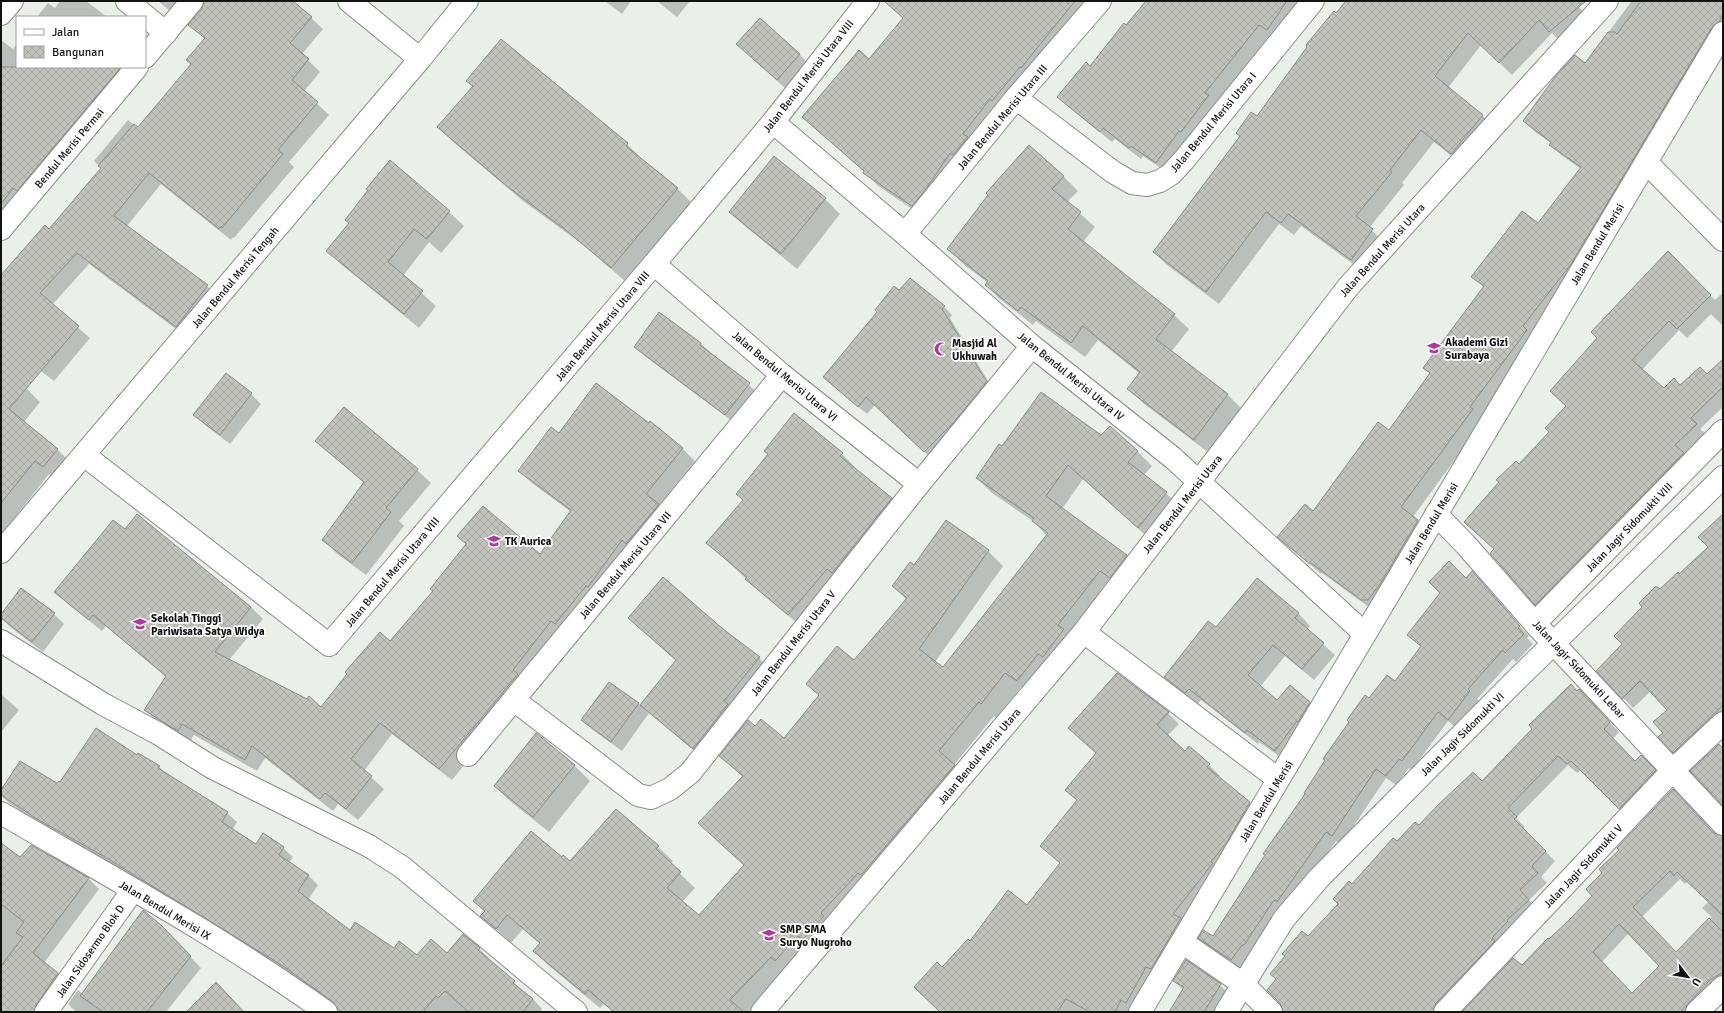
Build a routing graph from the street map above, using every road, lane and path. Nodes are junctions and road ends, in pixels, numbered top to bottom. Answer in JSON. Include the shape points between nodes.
{"nodes":[{"id":1,"x":12,"y":1,"type":"edge"},
{"id":2,"x":127,"y":1,"type":"edge"},
{"id":3,"x":192,"y":1,"type":"edge"},
{"id":4,"x":349,"y":1,"type":"edge"},
{"id":5,"x":467,"y":1,"type":"edge"},
{"id":6,"x":868,"y":1,"type":"edge"},
{"id":7,"x":1100,"y":1,"type":"edge"},
{"id":8,"x":1312,"y":1,"type":"edge"},
{"id":9,"x":1607,"y":1,"type":"edge"},
{"id":10,"x":1,"y":14,"type":"edge"},
{"id":11,"x":145,"y":16,"type":"edge"},
{"id":12,"x":146,"y":17,"type":"edge"},
{"id":13,"x":166,"y":33,"type":"junction"},
{"id":14,"x":1723,"y":33,"type":"edge"},
{"id":15,"x":146,"y":57,"type":"edge"},
{"id":16,"x":420,"y":59,"type":"junction"},
{"id":17,"x":136,"y":68,"type":"edge"},
{"id":18,"x":1016,"y":98,"type":"junction"},
{"id":19,"x":773,"y":122,"type":"junction"},
{"id":20,"x":1646,"y":162,"type":"junction"},
{"id":21,"x":1,"y":229,"type":"edge"},
{"id":22,"x":905,"y":234,"type":"junction"},
{"id":23,"x":1723,"y":240,"type":"edge"},
{"id":24,"x":654,"y":264,"type":"junction"},
{"id":25,"x":1032,"y":346,"type":"junction"},
{"id":26,"x":782,"y":375,"type":"junction"},
{"id":27,"x":1723,"y":431,"type":"edge"},
{"id":28,"x":84,"y":456,"type":"junction"},
{"id":29,"x":1723,"y":477,"type":"edge"},
{"id":30,"x":1199,"y":482,"type":"junction"},
{"id":31,"x":919,"y":484,"type":"junction"},
{"id":32,"x":1436,"y":514,"type":"junction"},
{"id":33,"x":1,"y":552,"type":"edge"},
{"id":34,"x":1084,"y":632,"type":"junction"},
{"id":35,"x":1544,"y":633,"type":"junction"},
{"id":36,"x":1365,"y":634,"type":"junction"},
{"id":37,"x":1,"y":640,"type":"edge"},
{"id":38,"x":514,"y":700,"type":"junction"},
{"id":39,"x":1723,"y":722,"type":"edge"},
{"id":40,"x":468,"y":755,"type":"dead end"},
{"id":41,"x":1674,"y":769,"type":"junction"},
{"id":42,"x":1278,"y":779,"type":"junction"},
{"id":43,"x":1,"y":813,"type":"edge"},
{"id":44,"x":1723,"y":824,"type":"edge"},
{"id":45,"x":133,"y":890,"type":"junction"},
{"id":46,"x":1182,"y":942,"type":"junction"},
{"id":47,"x":1234,"y":977,"type":"junction"},
{"id":48,"x":1723,"y":987,"type":"edge"},
{"id":49,"x":46,"y":1012,"type":"edge"},
{"id":50,"x":326,"y":1012,"type":"edge"},
{"id":51,"x":576,"y":1012,"type":"edge"},
{"id":52,"x":762,"y":1012,"type":"edge"},
{"id":53,"x":1140,"y":1012,"type":"edge"},
{"id":54,"x":1226,"y":1012,"type":"edge"},
{"id":55,"x":1271,"y":1012,"type":"edge"},
{"id":56,"x":1444,"y":1012,"type":"edge"},
{"id":57,"x":1697,"y":1012,"type":"edge"}],
"edges":[{"from":1,"to":10,"type":"street"},
{"from":2,"to":11,"type":"street"},
{"from":3,"to":13,"type":"street"},
{"from":4,"to":16,"type":"street"},
{"from":5,"to":16,"type":"street","name":"Jalan Bendul Merisi Tengah"},
{"from":6,"to":19,"type":"street","name":"Jalan Bendul Merisi Utara VIII"},
{"from":7,"to":18,"type":"street","name":"Jalan Bendul Merisi Utara III"},
{"from":8,"to":18,"type":"street","name":"Jalan Bendul Merisi Utara I","via":[[1184,160],[1160,181],[1147,185],[1132,183],[1113,172]]},
{"from":9,"to":30,"type":"street","name":"Jalan Bendul Merisi Utara","via":[[1348,287]]},
{"from":12,"to":13,"type":"street"},
{"from":13,"to":15,"type":"street"},
{"from":14,"to":20,"type":"street","name":"Jalan Bendul Merisi"},
{"from":16,"to":28,"type":"street","name":"Jalan Bendul Merisi Tengah"},
{"from":17,"to":21,"type":"street","name":"Bendul Merisi Permai"},
{"from":18,"to":22,"type":"street","name":"Jalan Bendul Merisi Utara III"},
{"from":19,"to":22,"type":"street","name":"Jalan Bendul Merisi Utara IV"},
{"from":19,"to":24,"type":"street","name":"Jalan Bendul Merisi Utara VIII"},
{"from":20,"to":23,"type":"street"},
{"from":20,"to":32,"type":"street","name":"Jalan Bendul Merisi"},
{"from":22,"to":25,"type":"street","name":"Jalan Bendul Merisi Utara IV"},
{"from":24,"to":26,"type":"street","name":"Jalan Bendul Merisi Utara VI"},
{"from":24,"to":28,"type":"street","name":"Jalan Bendul Merisi Utara VIII","via":[[329,645]]},
{"from":25,"to":30,"type":"street","name":"Jalan Bendul Merisi Utara IV"},
{"from":25,"to":31,"type":"street","name":"Jalan Bendul Merisi Utara V"},
{"from":26,"to":31,"type":"street","name":"Jalan Bendul Merisi Utara VI"},
{"from":26,"to":38,"type":"street","name":"Jalan Bendul Merisi Utara VII"},
{"from":27,"to":35,"type":"street","name":"Jalan Jagir Sidomukti VIII"},
{"from":28,"to":33,"type":"street","name":"Jalan Bendul Merisi Tengah"},
{"from":29,"to":35,"type":"street","name":"Jalan Jagir Sidomukti VI"},
{"from":30,"to":34,"type":"street","name":"Jalan Bendul Merisi Utara"},
{"from":30,"to":36,"type":"street","name":"Jalan Bendul Merisi Utara IV"},
{"from":31,"to":38,"type":"street","name":"Jalan Bendul Merisi Utara V","via":[[690,773],[670,789],[651,798],[638,795]]},
{"from":32,"to":35,"type":"street","name":"Jalan Jagir Sidomukti Lebar"},
{"from":32,"to":36,"type":"street","name":"Jalan Bendul Merisi"},
{"from":34,"to":42,"type":"street"},
{"from":34,"to":52,"type":"street","name":"Jalan Bendul Merisi Utara"},
{"from":35,"to":41,"type":"street","name":"Jalan Jagir Sidomukti Lebar"},
{"from":35,"to":47,"type":"street","name":"Jalan Jagir Sidomukti VI","via":[[1512,684],[1320,877]]},
{"from":36,"to":42,"type":"street","name":"Jalan Bendul Merisi"},
{"from":37,"to":51,"type":"street","via":[[103,704],[159,734],[213,768],[369,846],[402,868]]},
{"from":38,"to":40,"type":"street","name":"Jalan Bendul Merisi Utara VII"},
{"from":39,"to":41,"type":"street","name":"Jalan Jagir Sidomukti V"},
{"from":41,"to":44,"type":"street","name":"Jalan Jagir Sidomukti Lebar"},
{"from":41,"to":56,"type":"street","name":"Jalan Jagir Sidomukti V"},
{"from":42,"to":46,"type":"street","name":"Jalan Bendul Merisi"},
{"from":43,"to":45,"type":"street","name":"Jalan Bendul Merisi IX"},
{"from":45,"to":49,"type":"street","name":"Jalan Sidosermo Blok D"},
{"from":45,"to":50,"type":"street","name":"Jalan Bendul Merisi IX","via":[[280,979]]},
{"from":46,"to":47,"type":"street"},
{"from":46,"to":53,"type":"street","name":"Jalan Bendul Merisi"},
{"from":47,"to":54,"type":"street","name":"Jalan Jagir Sidomukti VI"},
{"from":47,"to":55,"type":"street"},
{"from":48,"to":57,"type":"street"}]}
